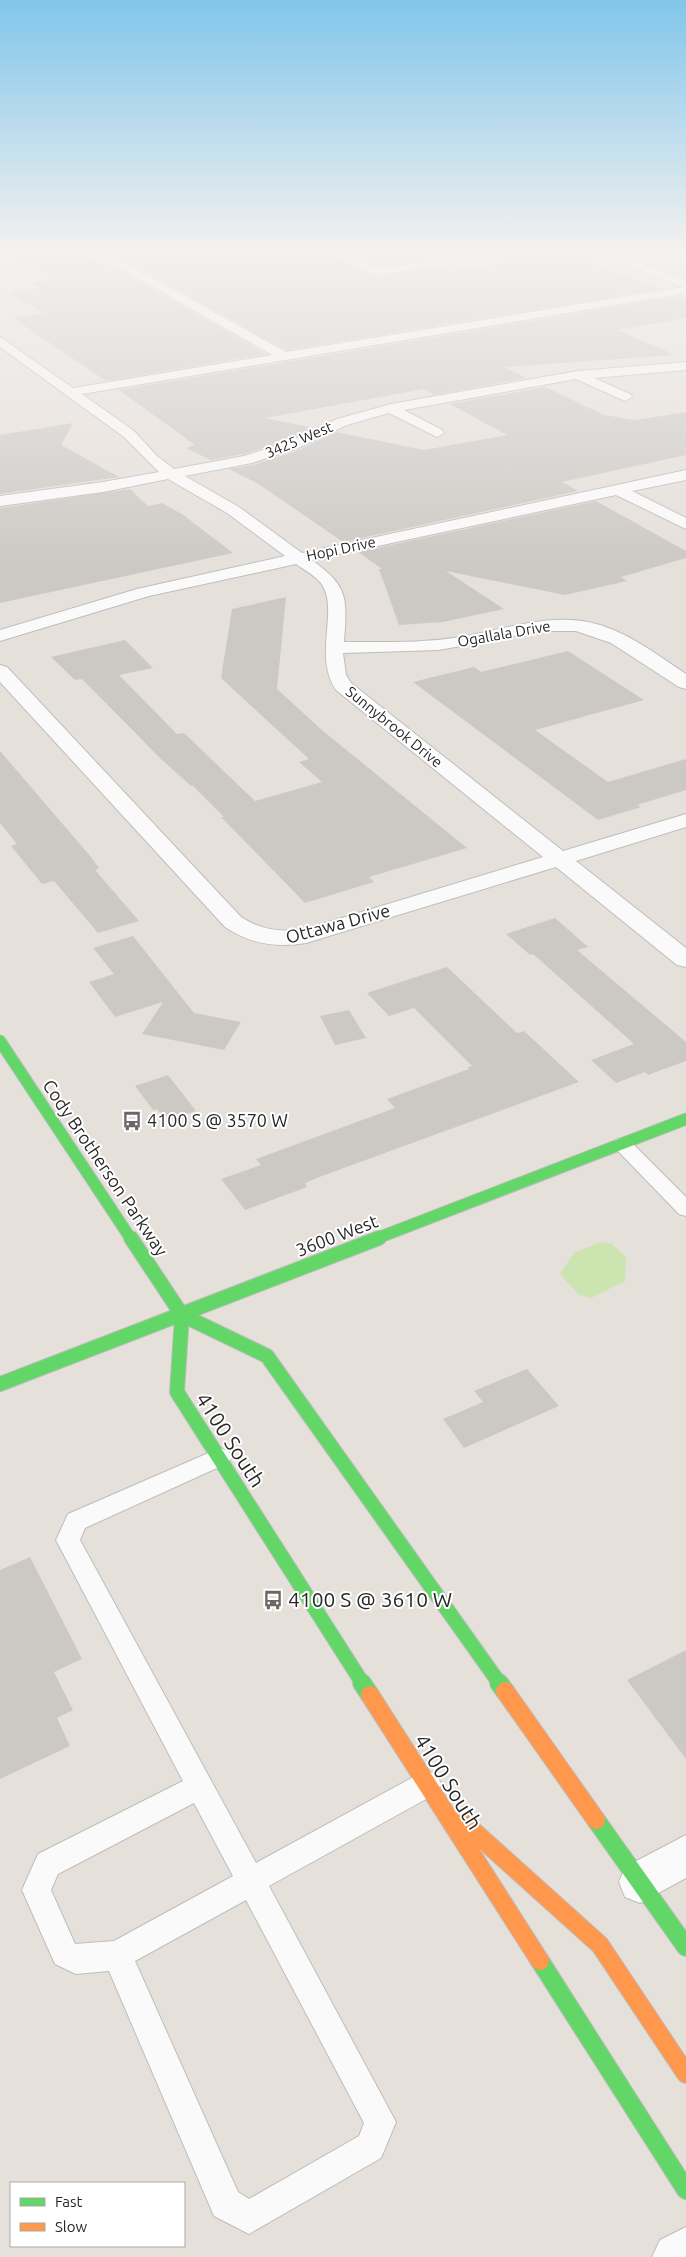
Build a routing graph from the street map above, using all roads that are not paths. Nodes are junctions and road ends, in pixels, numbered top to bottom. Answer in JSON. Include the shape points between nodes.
{"nodes":[{"id":1,"x":24,"y":358,"type":"edge"},
{"id":2,"x":277,"y":358,"type":"edge"},
{"id":3,"x":686,"y":366,"type":"edge"},
{"id":4,"x":578,"y":375,"type":"junction"},
{"id":5,"x":71,"y":392,"type":"junction"},
{"id":6,"x":625,"y":397,"type":"dead end"},
{"id":7,"x":391,"y":408,"type":"junction"},
{"id":8,"x":437,"y":433,"type":"dead end"},
{"id":9,"x":172,"y":475,"type":"junction"},
{"id":10,"x":686,"y":475,"type":"edge"},
{"id":11,"x":618,"y":490,"type":"junction"},
{"id":12,"x":0,"y":501,"type":"edge"},
{"id":13,"x":686,"y":524,"type":"edge"},
{"id":14,"x":300,"y":558,"type":"junction"},
{"id":15,"x":0,"y":636,"type":"edge"},
{"id":16,"x":336,"y":646,"type":"junction"},
{"id":17,"x":0,"y":671,"type":"edge"},
{"id":18,"x":686,"y":683,"type":"edge"},
{"id":19,"x":686,"y":820,"type":"edge"},
{"id":20,"x":560,"y":859,"type":"junction"},
{"id":21,"x":686,"y":960,"type":"edge"},
{"id":22,"x":0,"y":1041,"type":"edge"},
{"id":23,"x":686,"y":1119,"type":"edge"},
{"id":24,"x":622,"y":1144,"type":"junction"},
{"id":25,"x":683,"y":1202,"type":"edge"},
{"id":26,"x":182,"y":1315,"type":"junction"},
{"id":27,"x":0,"y":1384,"type":"edge"},
{"id":28,"x":220,"y":1457,"type":"junction"},
{"id":29,"x":200,"y":1786,"type":"junction"},
{"id":30,"x":431,"y":1790,"type":"junction"},
{"id":31,"x":686,"y":1855,"type":"edge"},
{"id":32,"x":251,"y":1880,"type":"junction"},
{"id":33,"x":640,"y":1882,"type":"junction"},
{"id":34,"x":686,"y":1947,"type":"edge"},
{"id":35,"x":117,"y":1956,"type":"junction"},
{"id":36,"x":686,"y":2074,"type":"edge"},
{"id":37,"x":686,"y":2190,"type":"edge"},
{"id":38,"x":686,"y":2251,"type":"edge"},
{"id":39,"x":677,"y":2257,"type":"edge"}],
"edges":[{"from":1,"to":5,"type":"street","name":"Sunnybrook Drive"},
{"from":2,"to":5,"type":"street"},
{"from":3,"to":4,"type":"street","name":"3425 West"},
{"from":4,"to":6,"type":"street"},
{"from":4,"to":7,"type":"street","name":"3425 West"},
{"from":5,"to":9,"type":"street","name":"Sunnybrook Drive","via":[[129,434]]},
{"from":7,"to":8,"type":"street"},
{"from":7,"to":9,"type":"street","name":"3425 West","via":[[342,422],[263,455]]},
{"from":9,"to":12,"type":"street","name":"3425 West"},
{"from":9,"to":14,"type":"street","name":"Sunnybrook Drive","via":[[233,510]]},
{"from":10,"to":11,"type":"street","name":"Hopi Drive"},
{"from":11,"to":13,"type":"street"},
{"from":11,"to":14,"type":"street","name":"Hopi Drive"},
{"from":14,"to":15,"type":"street","name":"Hopi Drive","via":[[146,591]]},
{"from":14,"to":16,"type":"street","name":"Sunnybrook Drive","via":[[334,588]]},
{"from":16,"to":18,"type":"street","name":"Ogallala Drive","via":[[435,645],[542,625],[565,624],[607,634]]},
{"from":16,"to":20,"type":"street","name":"Sunnybrook Drive","via":[[334,670],[342,686]]},
{"from":17,"to":20,"type":"street","name":"Ottawa Drive","via":[[233,922],[254,936],[284,940],[302,937]]},
{"from":19,"to":20,"type":"street","name":"Ottawa Drive"},
{"from":20,"to":21,"type":"street","name":"Sunnybrook Drive"},
{"from":22,"to":26,"type":"main road","name":"Cody Brotherson Parkway"},
{"from":23,"to":24,"type":"main road","name":"3600 West"},
{"from":24,"to":25,"type":"lane"},
{"from":24,"to":26,"type":"main road","name":"3600 West"},
{"from":26,"to":27,"type":"main road","name":"3600 West"},
{"from":26,"to":28,"type":"main road","name":"4100 South","via":[[177,1392]]},
{"from":26,"to":33,"type":"main road","via":[[267,1356]]},
{"from":28,"to":29,"type":"lane","via":[[76,1521],[68,1540]]},
{"from":28,"to":30,"type":"main road","name":"4100 South"},
{"from":29,"to":32,"type":"lane"},
{"from":29,"to":35,"type":"lane","via":[[48,1864],[36,1890],[65,1954],[76,1958]]},
{"from":30,"to":32,"type":"lane"},
{"from":30,"to":36,"type":"main road","via":[[600,1944]]},
{"from":30,"to":37,"type":"main road","name":"4100 South"},
{"from":31,"to":33,"type":"street"},
{"from":32,"to":35,"type":"lane"},
{"from":32,"to":35,"type":"lane","via":[[380,2122],[370,2147],[250,2218],[226,2204]]},
{"from":33,"to":34,"type":"main road"},
{"from":38,"to":39,"type":"street"}]}
